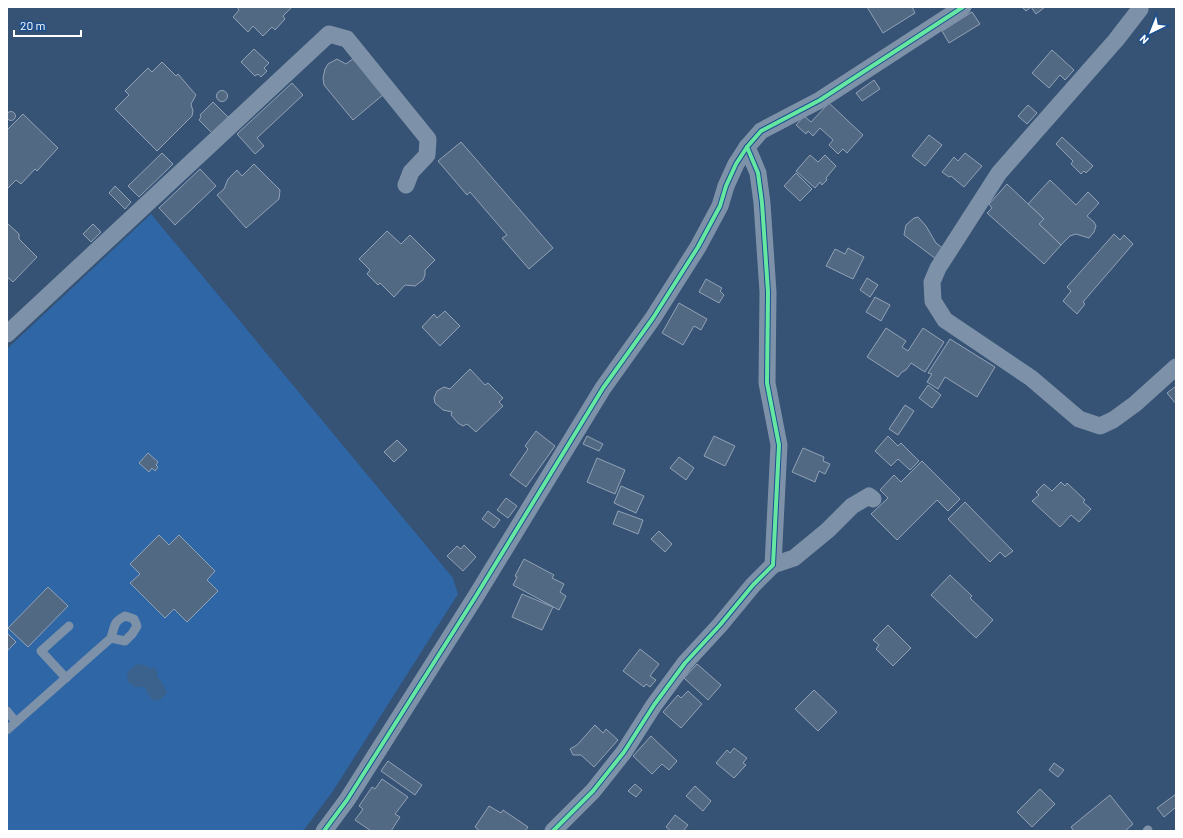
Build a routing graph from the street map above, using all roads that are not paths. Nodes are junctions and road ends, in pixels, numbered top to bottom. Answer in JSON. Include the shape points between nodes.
{"nodes":[{"id":1,"x":963,"y":7,"type":"edge"},
{"id":2,"x":1139,"y":7,"type":"edge"},
{"id":3,"x":747,"y":147,"type":"junction"},
{"id":4,"x":406,"y":185,"type":"dead end"},
{"id":5,"x":7,"y":334,"type":"edge"},
{"id":6,"x":1176,"y":367,"type":"edge"},
{"id":7,"x":873,"y":499,"type":"dead end"},
{"id":8,"x":773,"y":565,"type":"junction"},
{"id":9,"x":69,"y":626,"type":"dead end"},
{"id":10,"x":111,"y":638,"type":"dead end"},
{"id":11,"x":66,"y":678,"type":"junction"},
{"id":12,"x":7,"y":711,"type":"edge"},
{"id":13,"x":16,"y":722,"type":"junction"},
{"id":14,"x":7,"y":730,"type":"edge"},
{"id":15,"x":324,"y":831,"type":"edge"},
{"id":16,"x":553,"y":831,"type":"edge"}],
"edges":[{"from":1,"to":3,"type":"street","via":[[820,100],[761,131]]},
{"from":2,"to":6,"type":"street","via":[[1116,40],[999,173],[938,268],[932,282],[933,301],[945,320],[1031,378],[1079,419],[1100,426],[1135,404]]},
{"from":3,"to":8,"type":"street","via":[[758,173],[760,188],[768,292],[767,383],[779,445]]},
{"from":3,"to":15,"type":"street","via":[[736,164],[720,206],[698,246],[653,318],[603,388],[476,596],[347,800]]},
{"from":4,"to":5,"type":"street","via":[[411,172],[427,155],[428,139],[347,39],[329,34]]},
{"from":7,"to":8,"type":"street","via":[[869,496],[852,506],[794,558]]},
{"from":8,"to":16,"type":"street","via":[[685,663],[654,704],[624,752],[593,791]]},
{"from":9,"to":11,"type":"lane","via":[[41,651]]},
{"from":10,"to":11,"type":"lane"},
{"from":11,"to":13,"type":"lane"},
{"from":12,"to":13,"type":"lane"},
{"from":13,"to":14,"type":"lane"}]}
